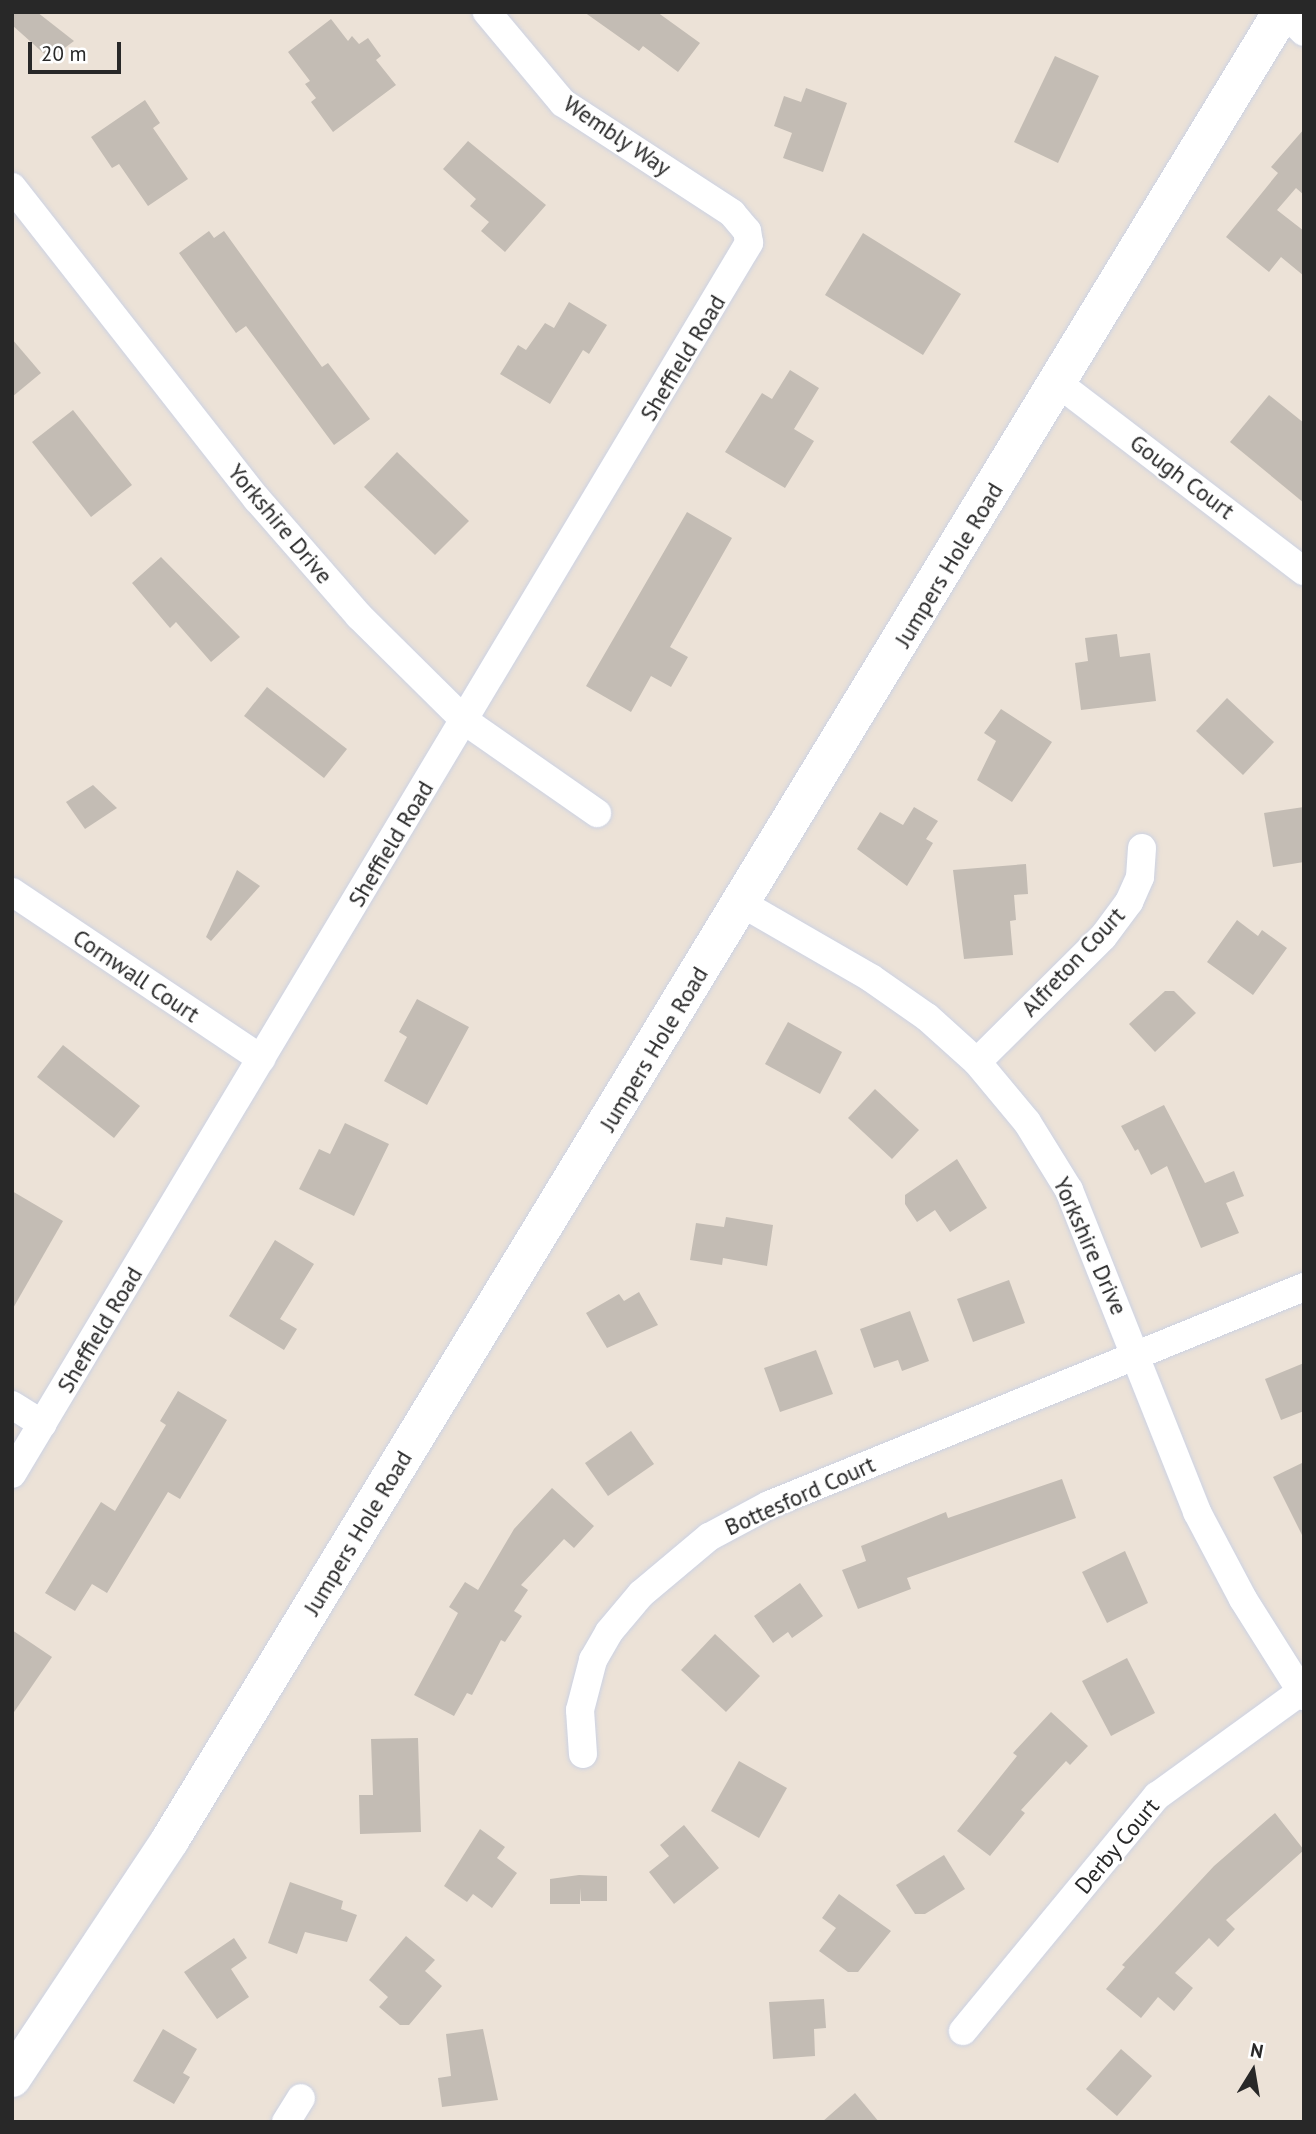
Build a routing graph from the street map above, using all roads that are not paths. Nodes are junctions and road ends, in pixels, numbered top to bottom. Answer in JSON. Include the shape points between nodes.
{"nodes":[{"id":1,"x":487,"y":12,"type":"edge"},
{"id":2,"x":1283,"y":12,"type":"edge"},
{"id":3,"x":1304,"y":32,"type":"edge"},
{"id":4,"x":12,"y":187,"type":"edge"},
{"id":5,"x":732,"y":213,"type":"joint"},
{"id":6,"x":1059,"y":384,"type":"junction"},
{"id":7,"x":1304,"y":571,"type":"edge"},
{"id":8,"x":465,"y":721,"type":"junction"},
{"id":9,"x":597,"y":813,"type":"dead end"},
{"id":10,"x":1142,"y":848,"type":"dead end"},
{"id":11,"x":12,"y":892,"type":"edge"},
{"id":12,"x":743,"y":904,"type":"junction"},
{"id":13,"x":261,"y":1059,"type":"junction"},
{"id":14,"x":977,"y":1062,"type":"junction"},
{"id":15,"x":1304,"y":1287,"type":"edge"},
{"id":16,"x":1138,"y":1356,"type":"junction"},
{"id":17,"x":12,"y":1405,"type":"edge"},
{"id":18,"x":43,"y":1424,"type":"junction"},
{"id":19,"x":12,"y":1474,"type":"edge"},
{"id":20,"x":1302,"y":1694,"type":"edge"},
{"id":21,"x":583,"y":1754,"type":"dead end"},
{"id":22,"x":963,"y":2031,"type":"dead end"},
{"id":23,"x":12,"y":2078,"type":"edge"},
{"id":24,"x":301,"y":2098,"type":"dead end"},
{"id":25,"x":286,"y":2122,"type":"edge"}],
"edges":[{"from":1,"to":5,"type":"street","name":"Wembly Way","via":[[563,103]]},
{"from":2,"to":3,"type":"street"},
{"from":2,"to":6,"type":"main road","name":"Jumpers Hole Road"},
{"from":4,"to":8,"type":"street","name":"Yorkshire Drive","via":[[257,499],[359,616]]},
{"from":5,"to":8,"type":"street","name":"Sheffield Road","via":[[747,231],[745,254]]},
{"from":6,"to":7,"type":"street","name":"Gough Court"},
{"from":6,"to":12,"type":"main road","name":"Jumpers Hole Road"},
{"from":8,"to":9,"type":"street","name":"Yorkshire Drive"},
{"from":8,"to":13,"type":"street","name":"Sheffield Road"},
{"from":10,"to":14,"type":"street","name":"Alfreton Court","via":[[1140,877],[1109,928]]},
{"from":11,"to":13,"type":"street","name":"Cornwall Court"},
{"from":12,"to":14,"type":"street","name":"Yorkshire Drive","via":[[871,978],[927,1017]]},
{"from":12,"to":23,"type":"main road","name":"Jumpers Hole Road","via":[[170,1840]]},
{"from":13,"to":18,"type":"street","name":"Sheffield Road"},
{"from":14,"to":16,"type":"street","name":"Yorkshire Drive","via":[[1027,1122],[1069,1189]]},
{"from":15,"to":16,"type":"street","name":"Bottesford Court"},
{"from":16,"to":20,"type":"street","name":"Yorkshire Drive","via":[[1197,1512],[1243,1599]]},
{"from":16,"to":21,"type":"street","name":"Bottesford Court","via":[[769,1504],[709,1537],[641,1594],[598,1650],[580,1710]]},
{"from":17,"to":18,"type":"street"},
{"from":18,"to":19,"type":"street","name":"Sheffield Road"},
{"from":20,"to":22,"type":"street","name":"Derby Court","via":[[1157,1796]]},
{"from":24,"to":25,"type":"street"}]}
